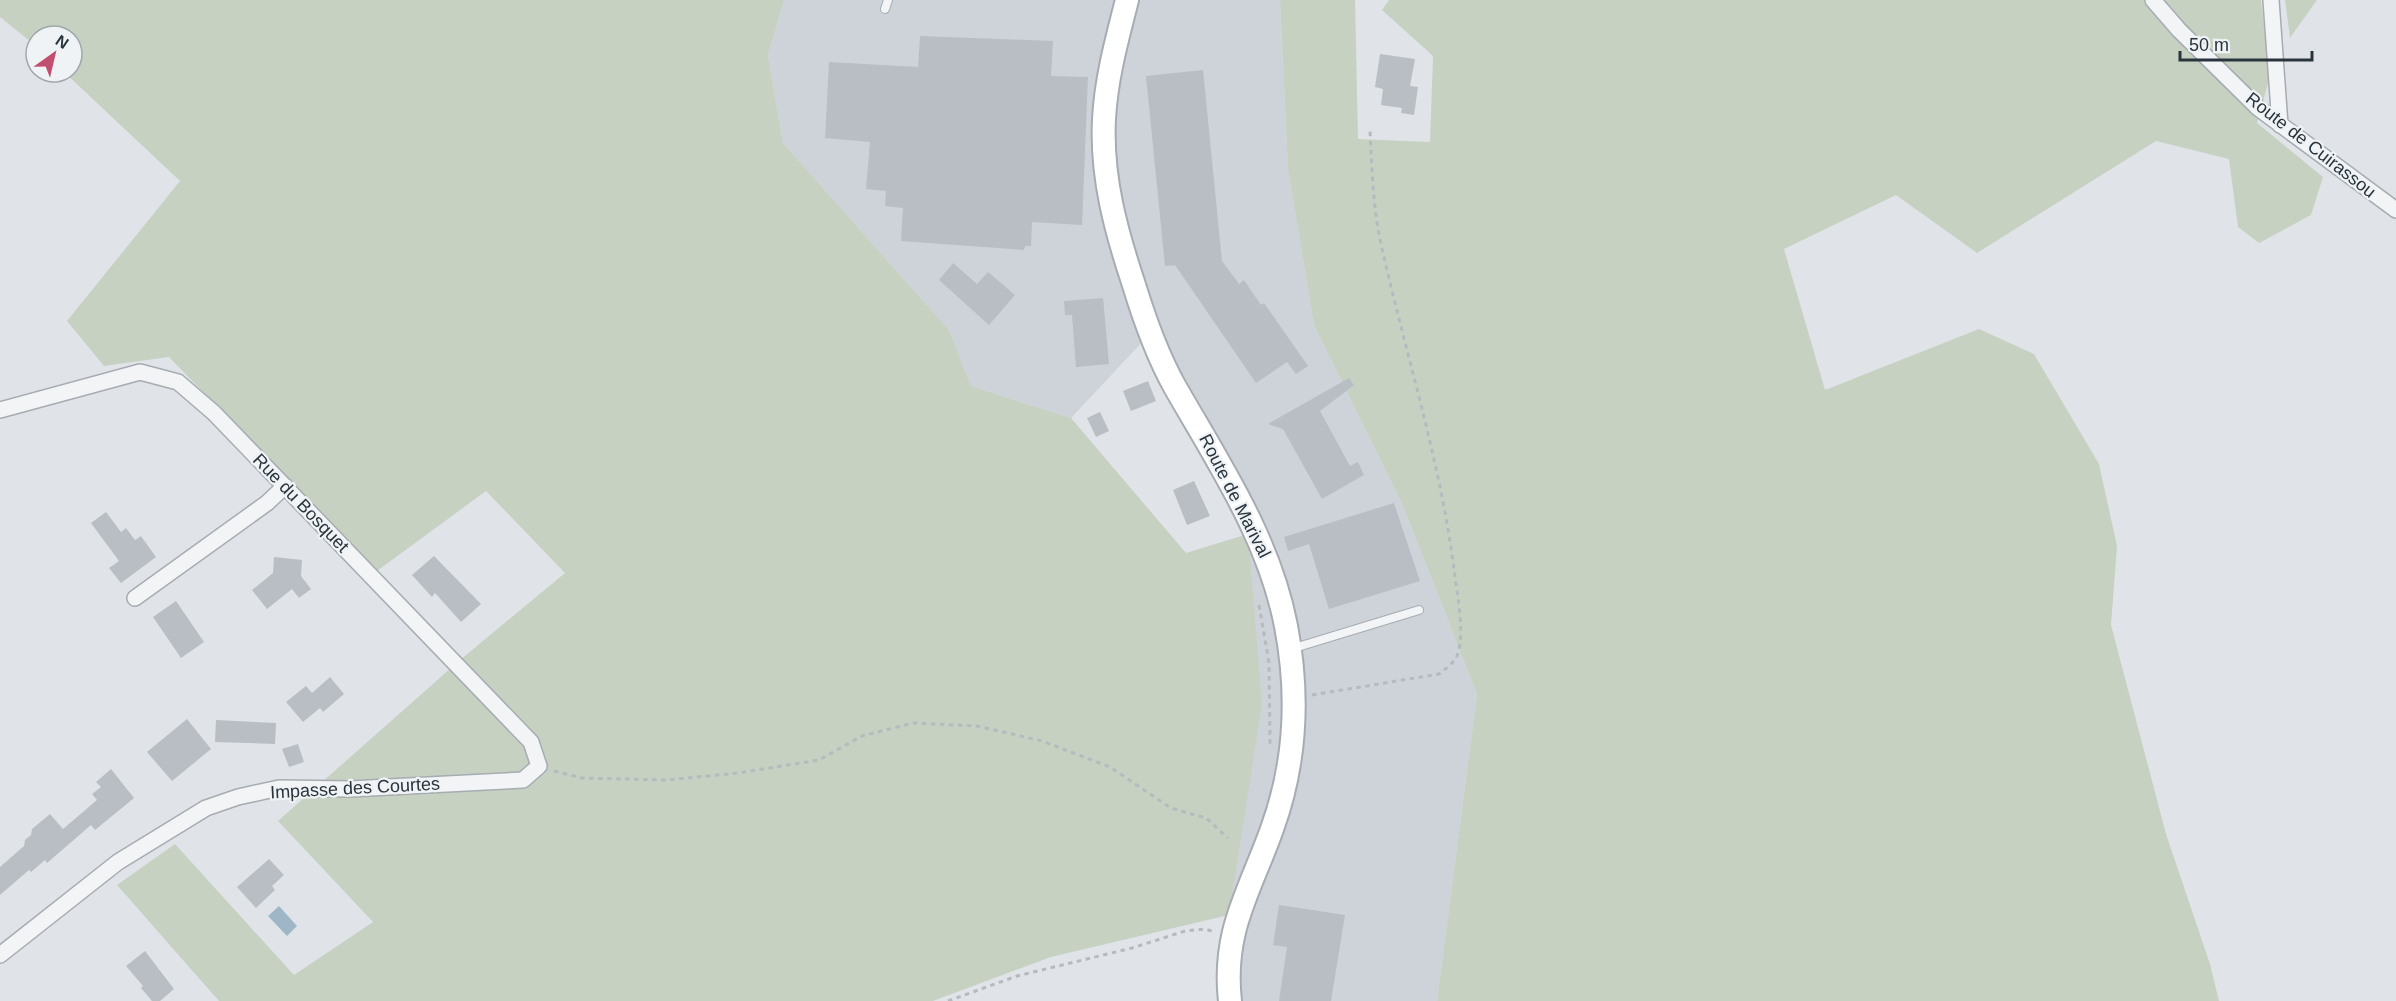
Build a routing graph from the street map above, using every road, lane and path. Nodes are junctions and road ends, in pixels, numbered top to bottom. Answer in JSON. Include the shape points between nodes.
{"nodes":[{"id":1,"x":888,"y":0,"type":"edge"},
{"id":2,"x":1127,"y":0,"type":"edge"},
{"id":3,"x":2153,"y":0,"type":"edge"},
{"id":4,"x":2271,"y":0,"type":"edge"},
{"id":5,"x":885,"y":9,"type":"dead end"},
{"id":6,"x":2280,"y":125,"type":"junction"},
{"id":7,"x":1370,"y":130,"type":"dead end"},
{"id":8,"x":2396,"y":210,"type":"edge"},
{"id":9,"x":0,"y":410,"type":"edge"},
{"id":10,"x":285,"y":486,"type":"junction"},
{"id":11,"x":1259,"y":597,"type":"dead end"},
{"id":12,"x":135,"y":598,"type":"dead end"},
{"id":13,"x":1419,"y":610,"type":"dead end"},
{"id":14,"x":1290,"y":650,"type":"junction"},
{"id":15,"x":1294,"y":697,"type":"junction"},
{"id":16,"x":1271,"y":752,"type":"dead end"},
{"id":17,"x":539,"y":766,"type":"junction"},
{"id":18,"x":1228,"y":838,"type":"dead end"},
{"id":19,"x":1218,"y":935,"type":"dead end"},
{"id":20,"x":0,"y":955,"type":"edge"},
{"id":21,"x":948,"y":1001,"type":"edge"},
{"id":22,"x":1230,"y":1001,"type":"edge"}],
"edges":[{"from":1,"to":5,"type":"lane"},
{"from":2,"to":14,"type":"main road","name":"Route de Marival","via":[[1110,72],[1104,119],[1106,174],[1115,223],[1162,363],[1237,493],[1270,565]]},
{"from":3,"to":6,"type":"street","name":"Route de Cuirassou","via":[[2258,108]]},
{"from":4,"to":6,"type":"street"},
{"from":6,"to":8,"type":"street","name":"Route de Cuirassou"},
{"from":7,"to":15,"type":"path","via":[[1372,200],[1450,533],[1460,611],[1459,650],[1455,662],[1439,674]]},
{"from":9,"to":10,"type":"street","name":"Rue du Bosquet","via":[[140,372],[161,376],[178,382],[214,413]]},
{"from":10,"to":12,"type":"street"},
{"from":10,"to":17,"type":"street","name":"Rue du Bosquet","via":[[531,742]]},
{"from":11,"to":16,"type":"path","via":[[1269,663]]},
{"from":13,"to":14,"type":"lane"},
{"from":14,"to":15,"type":"main road","name":"Route de Marival"},
{"from":15,"to":22,"type":"main road","name":"Route de Marival","via":[[1293,735],[1284,789],[1232,937],[1228,968]]},
{"from":17,"to":18,"type":"path","via":[[582,778],[667,780],[819,760],[862,736],[914,723],[977,726],[1042,741],[1110,766],[1171,808],[1206,818]]},
{"from":17,"to":20,"type":"street","name":"Impasse des Courtes","via":[[523,780],[350,789],[279,788],[206,808],[118,862]]},
{"from":19,"to":21,"type":"path","via":[[1205,929],[1185,932],[1017,976]]}]}
